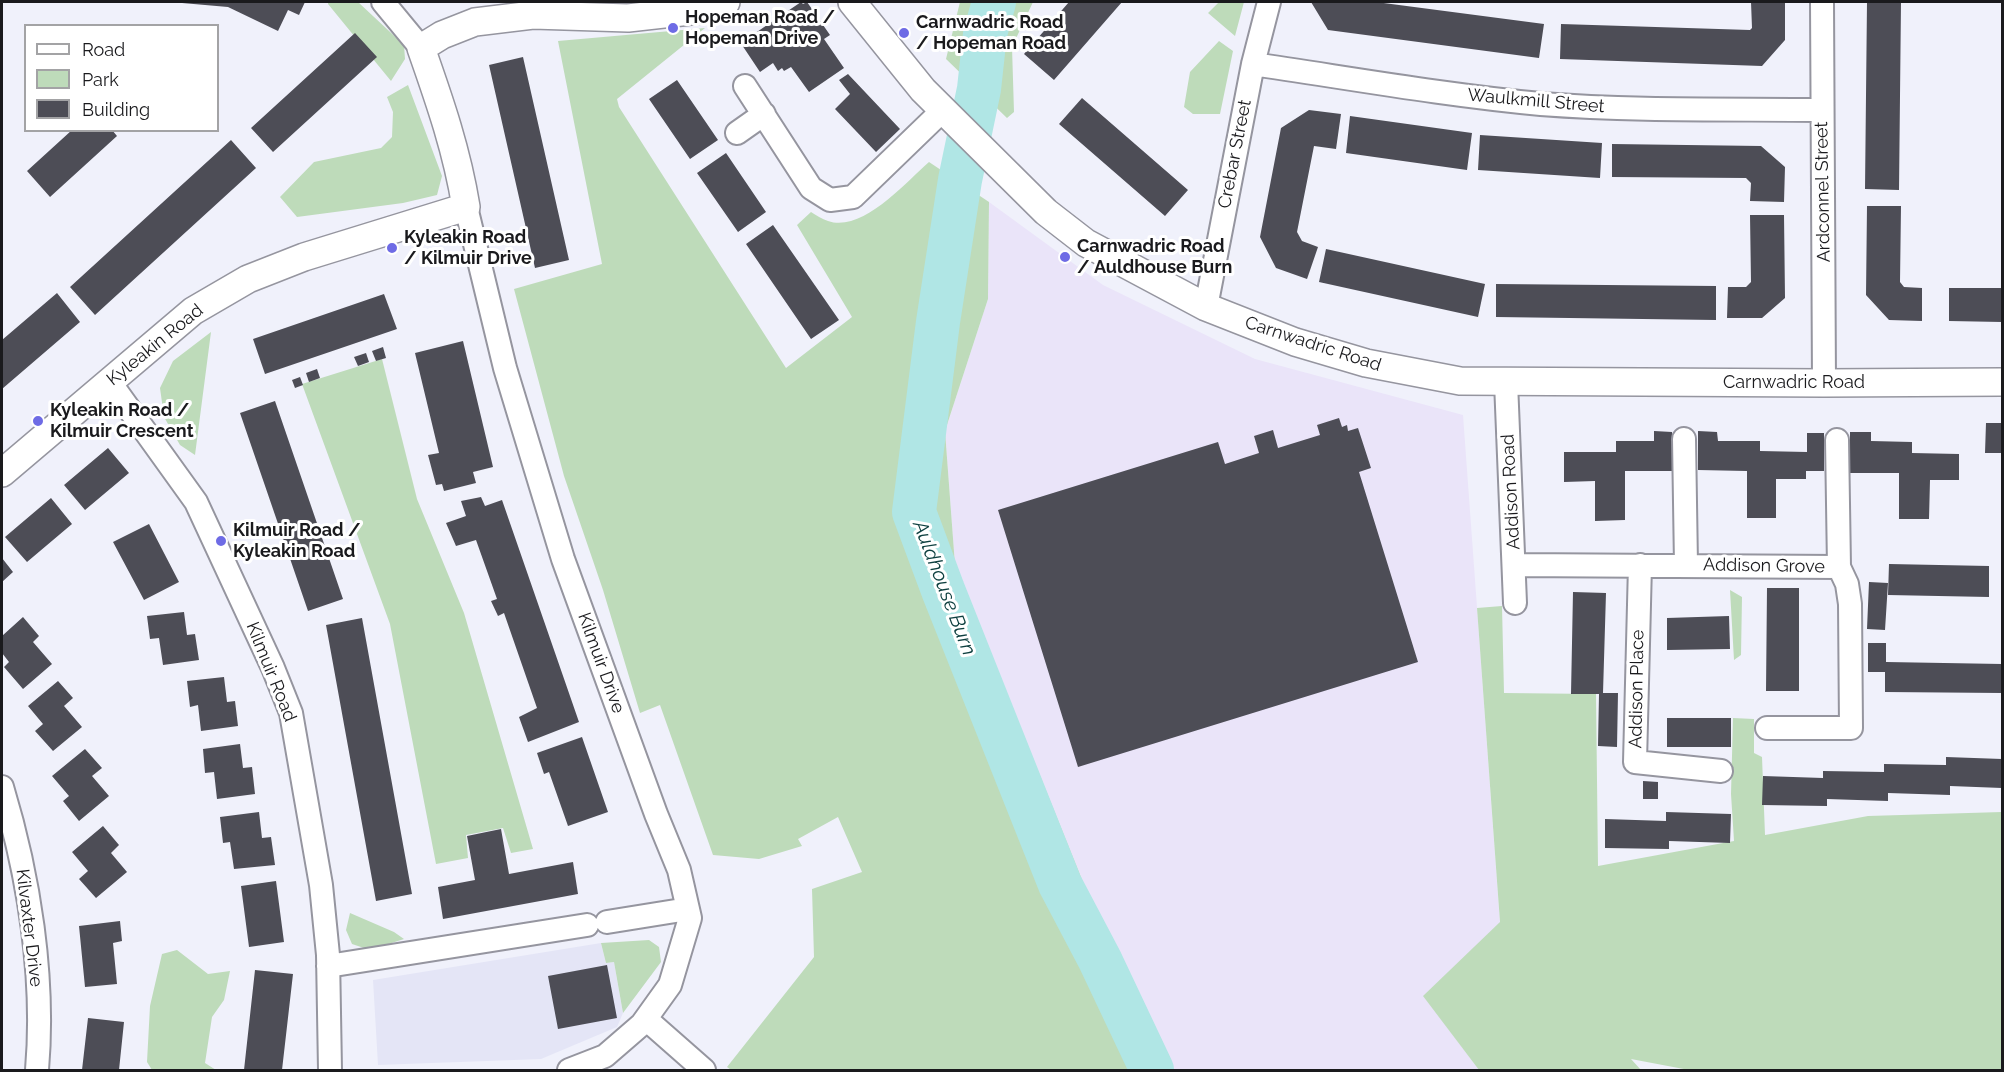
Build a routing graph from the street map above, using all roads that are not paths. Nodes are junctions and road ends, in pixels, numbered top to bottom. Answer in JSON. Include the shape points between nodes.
{"nodes":[{"id":1,"x":383,"y":2,"type":"edge"},
{"id":2,"x":726,"y":2,"type":"edge"},
{"id":3,"x":852,"y":2,"type":"edge"},
{"id":4,"x":1269,"y":2,"type":"edge"},
{"id":5,"x":1822,"y":2,"type":"edge"},
{"id":6,"x":532,"y":8,"type":"edge"},
{"id":7,"x":421,"y":48,"type":"junction"},
{"id":8,"x":1253,"y":64,"type":"junction"},
{"id":9,"x":745,"y":86,"type":"dead end"},
{"id":10,"x":943,"y":110,"type":"junction"},
{"id":11,"x":1822,"y":110,"type":"junction"},
{"id":12,"x":764,"y":114,"type":"junction"},
{"id":13,"x":737,"y":133,"type":"dead end"},
{"id":14,"x":466,"y":207,"type":"junction"},
{"id":15,"x":1206,"y":307,"type":"junction"},
{"id":16,"x":109,"y":381,"type":"junction"},
{"id":17,"x":2002,"y":381,"type":"edge"},
{"id":18,"x":1506,"y":382,"type":"junction"},
{"id":19,"x":1824,"y":383,"type":"junction"},
{"id":20,"x":1684,"y":439,"type":"dead end"},
{"id":21,"x":1838,"y":440,"type":"dead end"},
{"id":22,"x":2,"y":473,"type":"edge"},
{"id":23,"x":1514,"y":565,"type":"junction"},
{"id":24,"x":1640,"y":565,"type":"junction"},
{"id":25,"x":1686,"y":565,"type":"junction"},
{"id":26,"x":1839,"y":567,"type":"junction"},
{"id":27,"x":1515,"y":603,"type":"dead end"},
{"id":28,"x":1767,"y":728,"type":"dead end"},
{"id":29,"x":1721,"y":771,"type":"dead end"},
{"id":30,"x":2,"y":787,"type":"edge"},
{"id":31,"x":688,"y":909,"type":"junction"},
{"id":32,"x":328,"y":966,"type":"junction"},
{"id":33,"x":646,"y":1019,"type":"junction"},
{"id":34,"x":37,"y":1071,"type":"edge"},
{"id":35,"x":330,"y":1071,"type":"edge"},
{"id":36,"x":569,"y":1071,"type":"edge"},
{"id":37,"x":704,"y":1071,"type":"edge"}],
"edges":[{"from":1,"to":7,"type":"street"},
{"from":2,"to":6,"type":"street","via":[[699,10],[628,18]]},
{"from":3,"to":10,"type":"street","name":"Carnwadric Road"},
{"from":4,"to":8,"type":"street","name":"Crebar Street"},
{"from":5,"to":11,"type":"street","name":"Ardconnel Street"},
{"from":6,"to":7,"type":"street","via":[[475,22]]},
{"from":7,"to":14,"type":"street","via":[[459,164]]},
{"from":8,"to":11,"type":"street","name":"Waulkmill Street","via":[[1543,104]]},
{"from":8,"to":15,"type":"street","name":"Crebar Street"},
{"from":9,"to":12,"type":"street"},
{"from":10,"to":12,"type":"street","via":[[853,197],[830,200],[812,188]]},
{"from":10,"to":15,"type":"street","name":"Carnwadric Road","via":[[1046,212],[1086,243]]},
{"from":11,"to":19,"type":"street","name":"Ardconnel Street"},
{"from":12,"to":13,"type":"street"},
{"from":14,"to":16,"type":"street","name":"Kyleakin Road","via":[[304,257],[248,279],[193,311]]},
{"from":14,"to":31,"type":"street","name":"Kilmuir Drive","via":[[505,368],[563,559],[679,870]]},
{"from":15,"to":18,"type":"street","name":"Carnwadric Road","via":[[1295,342],[1366,363],[1460,381]]},
{"from":16,"to":22,"type":"street","name":"Kyleakin Road"},
{"from":16,"to":32,"type":"street","name":"Kilmuir Road","via":[[196,502],[291,713],[321,885]]},
{"from":17,"to":19,"type":"street","name":"Carnwadric Road"},
{"from":18,"to":19,"type":"street","name":"Carnwadric Road"},
{"from":18,"to":23,"type":"street","name":"Addison Road"},
{"from":20,"to":25,"type":"street"},
{"from":21,"to":26,"type":"street"},
{"from":23,"to":24,"type":"street","name":"Addison Grove"},
{"from":23,"to":27,"type":"street","name":"Addison Road"},
{"from":24,"to":25,"type":"street","name":"Addison Grove"},
{"from":24,"to":29,"type":"street","name":"Addison Place","via":[[1635,762]]},
{"from":25,"to":26,"type":"street","name":"Addison Grove"},
{"from":26,"to":28,"type":"street","name":"Addison Grove","via":[[1850,604],[1851,728]]},
{"from":30,"to":34,"type":"street","name":"Kilvaxter Drive","via":[[16,833],[30,911],[40,1040]]},
{"from":31,"to":32,"type":"street"},
{"from":31,"to":33,"type":"street","name":"Kilmuir Drive","via":[[690,918],[670,985]]},
{"from":32,"to":35,"type":"street","name":"Kilmuir Road"},
{"from":33,"to":36,"type":"street","name":"Kilmuir Drive","via":[[605,1056]]},
{"from":33,"to":37,"type":"street"}]}
